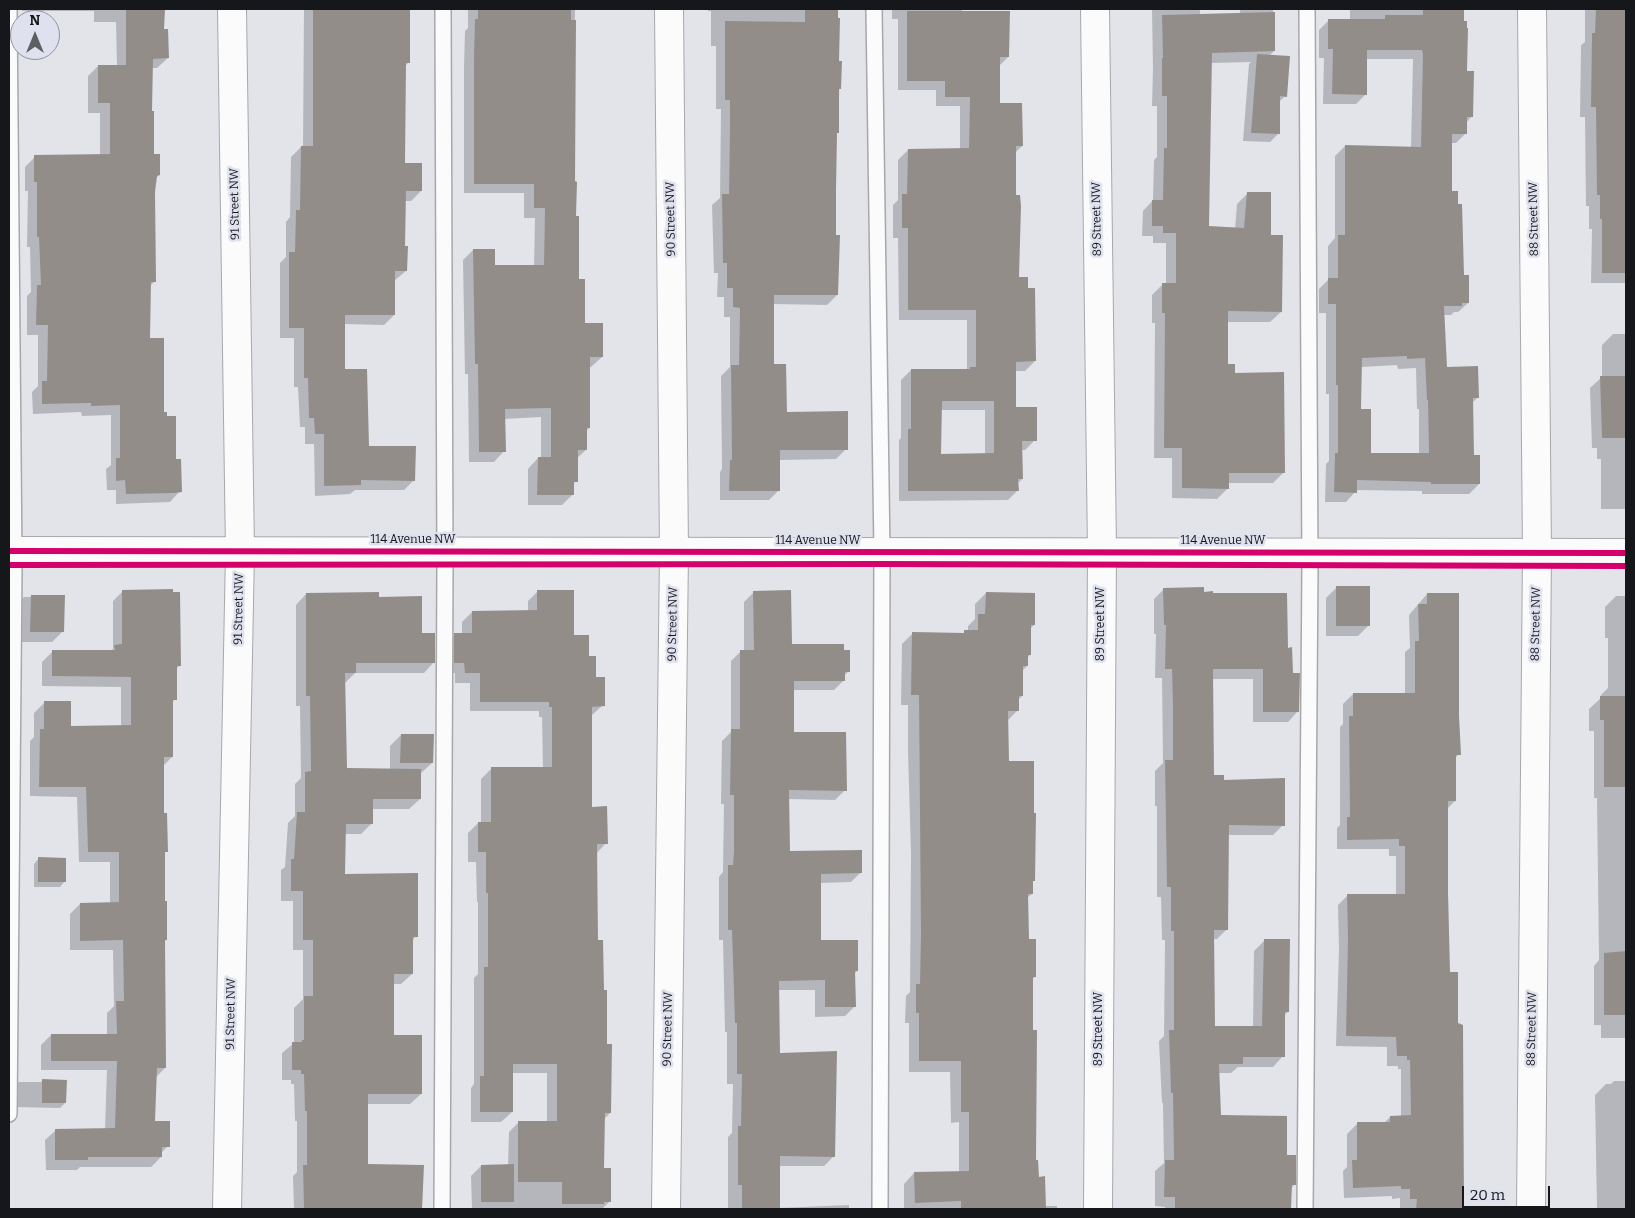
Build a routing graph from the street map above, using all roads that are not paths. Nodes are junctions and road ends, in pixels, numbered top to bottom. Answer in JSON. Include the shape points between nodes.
{"nodes":[{"id":1,"x":9,"y":9,"type":"edge"},
{"id":2,"x":232,"y":9,"type":"edge"},
{"id":3,"x":442,"y":9,"type":"edge"},
{"id":4,"x":670,"y":9,"type":"edge"},
{"id":5,"x":874,"y":9,"type":"edge"},
{"id":6,"x":1095,"y":9,"type":"edge"},
{"id":7,"x":1307,"y":9,"type":"edge"},
{"id":8,"x":1532,"y":9,"type":"edge"},
{"id":9,"x":11,"y":551,"type":"edge"},
{"id":10,"x":240,"y":552,"type":"junction"},
{"id":11,"x":445,"y":552,"type":"junction"},
{"id":12,"x":674,"y":552,"type":"junction"},
{"id":13,"x":882,"y":552,"type":"junction"},
{"id":14,"x":1102,"y":552,"type":"junction"},
{"id":15,"x":1310,"y":553,"type":"junction"},
{"id":16,"x":1537,"y":553,"type":"junction"},
{"id":17,"x":1626,"y":553,"type":"edge"},
{"id":18,"x":9,"y":1114,"type":"edge"},
{"id":19,"x":227,"y":1209,"type":"edge"},
{"id":20,"x":442,"y":1209,"type":"edge"},
{"id":21,"x":666,"y":1209,"type":"edge"},
{"id":22,"x":880,"y":1209,"type":"edge"},
{"id":23,"x":1098,"y":1209,"type":"edge"},
{"id":24,"x":1305,"y":1209,"type":"edge"},
{"id":25,"x":1531,"y":1209,"type":"edge"}],
"edges":[{"from":1,"to":9,"type":"lane"},
{"from":2,"to":10,"type":"street","name":"91 Street NW"},
{"from":3,"to":11,"type":"lane"},
{"from":4,"to":12,"type":"street","name":"90 Street NW"},
{"from":5,"to":13,"type":"lane"},
{"from":6,"to":14,"type":"street","name":"89 Street NW"},
{"from":7,"to":15,"type":"lane"},
{"from":8,"to":16,"type":"street","name":"88 Street NW"},
{"from":9,"to":10,"type":"street","name":"114 Avenue NW"},
{"from":9,"to":18,"type":"lane"},
{"from":10,"to":11,"type":"street","name":"114 Avenue NW"},
{"from":10,"to":19,"type":"street","name":"91 Street NW"},
{"from":11,"to":12,"type":"street","name":"114 Avenue NW"},
{"from":11,"to":20,"type":"lane"},
{"from":12,"to":13,"type":"street","name":"114 Avenue NW"},
{"from":12,"to":21,"type":"street","name":"90 Street NW"},
{"from":13,"to":14,"type":"street","name":"114 Avenue NW"},
{"from":13,"to":22,"type":"lane"},
{"from":14,"to":15,"type":"street","name":"114 Avenue NW"},
{"from":14,"to":23,"type":"street","name":"89 Street NW"},
{"from":15,"to":16,"type":"street","name":"114 Avenue NW"},
{"from":15,"to":24,"type":"lane"},
{"from":16,"to":17,"type":"street","name":"114 Avenue NW"},
{"from":16,"to":25,"type":"street","name":"88 Street NW"}]}
